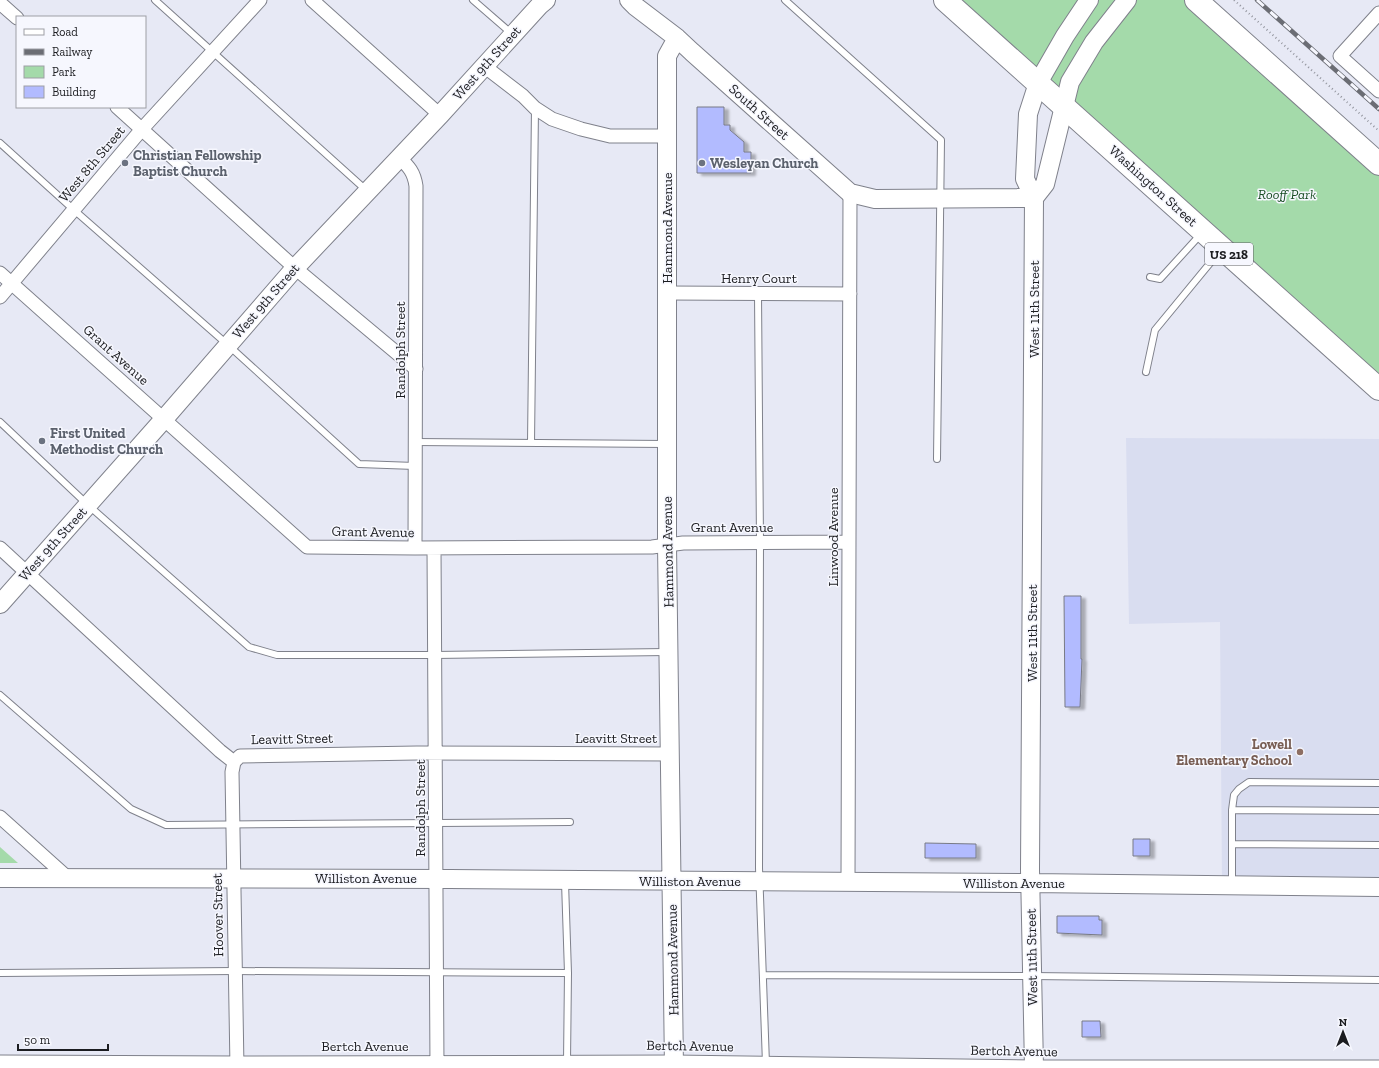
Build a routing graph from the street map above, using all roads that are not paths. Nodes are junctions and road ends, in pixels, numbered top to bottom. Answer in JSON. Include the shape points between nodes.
{"nodes":[{"id":1,"x":155,"y":0,"type":"edge"},
{"id":2,"x":260,"y":0,"type":"edge"},
{"id":3,"x":312,"y":0,"type":"edge"},
{"id":4,"x":473,"y":0,"type":"edge"},
{"id":5,"x":785,"y":0,"type":"edge"},
{"id":6,"x":945,"y":0,"type":"edge"},
{"id":7,"x":1089,"y":0,"type":"edge"},
{"id":8,"x":1127,"y":0,"type":"edge"},
{"id":9,"x":1196,"y":0,"type":"edge"},
{"id":10,"x":543,"y":2,"type":"edge"},
{"id":11,"x":628,"y":2,"type":"edge"},
{"id":12,"x":0,"y":3,"type":"edge"},
{"id":13,"x":1379,"y":13,"type":"edge"},
{"id":14,"x":16,"y":17,"type":"edge"},
{"id":15,"x":512,"y":34,"type":"junction"},
{"id":16,"x":676,"y":38,"type":"junction"},
{"id":17,"x":213,"y":51,"type":"junction"},
{"id":18,"x":484,"y":66,"type":"junction"},
{"id":19,"x":1038,"y":83,"type":"junction"},
{"id":20,"x":1379,"y":91,"type":"edge"},
{"id":21,"x":1064,"y":107,"type":"junction"},
{"id":22,"x":118,"y":108,"type":"edge"},
{"id":23,"x":535,"y":108,"type":"junction"},
{"id":24,"x":440,"y":115,"type":"junction"},
{"id":25,"x":142,"y":129,"type":"junction"},
{"id":26,"x":667,"y":136,"type":"junction"},
{"id":27,"x":0,"y":143,"type":"edge"},
{"id":28,"x":399,"y":157,"type":"junction"},
{"id":29,"x":1379,"y":164,"type":"edge"},
{"id":30,"x":367,"y":191,"type":"junction"},
{"id":31,"x":850,"y":193,"type":"junction"},
{"id":32,"x":940,"y":198,"type":"junction"},
{"id":33,"x":1034,"y":198,"type":"junction"},
{"id":34,"x":74,"y":210,"type":"junction"},
{"id":35,"x":1204,"y":232,"type":"junction"},
{"id":36,"x":1222,"y":248,"type":"junction"},
{"id":37,"x":295,"y":268,"type":"junction"},
{"id":38,"x":0,"y":273,"type":"edge"},
{"id":39,"x":1150,"y":277,"type":"dead end"},
{"id":40,"x":12,"y":284,"type":"junction"},
{"id":41,"x":668,"y":294,"type":"junction"},
{"id":42,"x":758,"y":294,"type":"junction"},
{"id":43,"x":850,"y":294,"type":"junction"},
{"id":44,"x":0,"y":296,"type":"edge"},
{"id":45,"x":228,"y":345,"type":"junction"},
{"id":46,"x":416,"y":369,"type":"junction"},
{"id":47,"x":1146,"y":372,"type":"dead end"},
{"id":48,"x":1379,"y":389,"type":"edge"},
{"id":49,"x":164,"y":419,"type":"junction"},
{"id":50,"x":0,"y":422,"type":"edge"},
{"id":51,"x":415,"y":442,"type":"junction"},
{"id":52,"x":531,"y":443,"type":"junction"},
{"id":53,"x":667,"y":444,"type":"junction"},
{"id":54,"x":937,"y":459,"type":"dead end"},
{"id":55,"x":415,"y":466,"type":"junction"},
{"id":56,"x":88,"y":504,"type":"junction"},
{"id":57,"x":760,"y":542,"type":"junction"},
{"id":58,"x":849,"y":542,"type":"junction"},
{"id":59,"x":667,"y":545,"type":"junction"},
{"id":60,"x":0,"y":548,"type":"edge"},
{"id":61,"x":415,"y":548,"type":"junction"},
{"id":62,"x":434,"y":548,"type":"junction"},
{"id":63,"x":28,"y":572,"type":"junction"},
{"id":64,"x":0,"y":604,"type":"edge"},
{"id":65,"x":669,"y":652,"type":"junction"},
{"id":66,"x":435,"y":655,"type":"junction"},
{"id":67,"x":0,"y":695,"type":"edge"},
{"id":68,"x":436,"y":753,"type":"junction"},
{"id":69,"x":671,"y":754,"type":"junction"},
{"id":70,"x":234,"y":762,"type":"junction"},
{"id":71,"x":1379,"y":783,"type":"edge"},
{"id":72,"x":1232,"y":810,"type":"junction"},
{"id":73,"x":1379,"y":811,"type":"edge"},
{"id":74,"x":0,"y":817,"type":"edge"},
{"id":75,"x":436,"y":822,"type":"junction"},
{"id":76,"x":570,"y":822,"type":"dead end"},
{"id":77,"x":233,"y":823,"type":"junction"},
{"id":78,"x":1232,"y":844,"type":"junction"},
{"id":79,"x":1379,"y":845,"type":"edge"},
{"id":80,"x":0,"y":878,"type":"edge"},
{"id":81,"x":68,"y":878,"type":"junction"},
{"id":82,"x":234,"y":878,"type":"junction"},
{"id":83,"x":436,"y":879,"type":"junction"},
{"id":84,"x":564,"y":880,"type":"junction"},
{"id":85,"x":672,"y":881,"type":"junction"},
{"id":86,"x":759,"y":882,"type":"junction"},
{"id":87,"x":848,"y":882,"type":"junction"},
{"id":88,"x":1030,"y":883,"type":"junction"},
{"id":89,"x":1232,"y":885,"type":"junction"},
{"id":90,"x":1379,"y":887,"type":"edge"},
{"id":91,"x":235,"y":971,"type":"junction"},
{"id":92,"x":437,"y":972,"type":"junction"},
{"id":93,"x":0,"y":973,"type":"edge"},
{"id":94,"x":568,"y":973,"type":"junction"},
{"id":95,"x":763,"y":975,"type":"junction"},
{"id":96,"x":1032,"y":976,"type":"junction"},
{"id":97,"x":1379,"y":980,"type":"edge"},
{"id":98,"x":0,"y":1062,"type":"edge"},
{"id":99,"x":437,"y":1065,"type":"edge"},
{"id":100,"x":567,"y":1065,"type":"edge"},
{"id":101,"x":674,"y":1065,"type":"edge"},
{"id":102,"x":237,"y":1066,"type":"edge"},
{"id":103,"x":766,"y":1066,"type":"edge"},
{"id":104,"x":1379,"y":1067,"type":"edge"},
{"id":105,"x":1034,"y":1068,"type":"edge"}],
"edges":[{"from":1,"to":17,"type":"lane"},
{"from":2,"to":17,"type":"street","name":"West 8th Street"},
{"from":3,"to":24,"type":"street"},
{"from":4,"to":15,"type":"lane"},
{"from":5,"to":32,"type":"lane","via":[[941,140]]},
{"from":6,"to":19,"type":"highway","name":"Washington Street","number":"US 218"},
{"from":7,"to":19,"type":"main road","name":"West 11th Street"},
{"from":8,"to":21,"type":"main road","via":[[1094,42],[1070,82]]},
{"from":9,"to":29,"type":"highway"},
{"from":10,"to":15,"type":"main road","name":"West 9th Street"},
{"from":11,"to":16,"type":"main road","name":"South Street"},
{"from":12,"to":14,"type":"street"},
{"from":13,"to":20,"type":"street","via":[[1340,56]]},
{"from":15,"to":18,"type":"main road","name":"West 9th Street"},
{"from":16,"to":26,"type":"main road","name":"Hammond Avenue","via":[[667,56]]},
{"from":16,"to":31,"type":"main road","name":"South Street"},
{"from":17,"to":25,"type":"street","name":"West 8th Street"},
{"from":17,"to":30,"type":"lane"},
{"from":18,"to":23,"type":"street"},
{"from":18,"to":24,"type":"main road","name":"West 9th Street"},
{"from":19,"to":21,"type":"highway","name":"Washington Street","number":"US 218"},
{"from":19,"to":33,"type":"main road","name":"West 11th Street","via":[[1028,114],[1024,179]]},
{"from":21,"to":33,"type":"main road","via":[[1045,184]]},
{"from":21,"to":35,"type":"highway","name":"Washington Street","number":"US 218"},
{"from":22,"to":25,"type":"street"},
{"from":23,"to":26,"type":"street","via":[[552,118],[581,129],[610,136]]},
{"from":23,"to":52,"type":"lane"},
{"from":24,"to":28,"type":"main road","name":"West 9th Street"},
{"from":25,"to":34,"type":"street","name":"West 8th Street"},
{"from":25,"to":37,"type":"street"},
{"from":26,"to":41,"type":"main road","name":"Hammond Avenue"},
{"from":27,"to":34,"type":"lane"},
{"from":28,"to":30,"type":"main road","name":"West 9th Street"},
{"from":28,"to":46,"type":"street","name":"Randolph Street","via":[[415,176],[416,186]]},
{"from":30,"to":37,"type":"main road","name":"West 9th Street"},
{"from":31,"to":32,"type":"main road","name":"South Street","via":[[875,199]]},
{"from":31,"to":43,"type":"street","name":"Linwood Avenue"},
{"from":32,"to":33,"type":"main road","name":"South Street"},
{"from":32,"to":54,"type":"lane"},
{"from":33,"to":88,"type":"main road","name":"West 11th Street"},
{"from":34,"to":40,"type":"street","name":"West 8th Street"},
{"from":34,"to":45,"type":"lane"},
{"from":35,"to":36,"type":"highway","name":"Washington Street","number":"US 218"},
{"from":35,"to":39,"type":"lane","via":[[1160,279]]},
{"from":36,"to":47,"type":"lane","via":[[1155,330]]},
{"from":36,"to":48,"type":"highway","name":"Washington Street","number":"US 218"},
{"from":37,"to":45,"type":"main road","name":"West 9th Street"},
{"from":37,"to":46,"type":"street"},
{"from":38,"to":40,"type":"street","name":"Grant Avenue"},
{"from":40,"to":44,"type":"street","name":"West 8th Street"},
{"from":40,"to":49,"type":"street","name":"Grant Avenue"},
{"from":41,"to":42,"type":"street","name":"Henry Court"},
{"from":41,"to":53,"type":"main road","name":"Hammond Avenue"},
{"from":42,"to":43,"type":"street","name":"Henry Court"},
{"from":42,"to":57,"type":"lane"},
{"from":43,"to":58,"type":"street","name":"Linwood Avenue"},
{"from":45,"to":49,"type":"main road","name":"West 9th Street"},
{"from":45,"to":55,"type":"lane","via":[[359,464]]},
{"from":46,"to":51,"type":"street","name":"Randolph Street"},
{"from":49,"to":56,"type":"main road","name":"West 9th Street"},
{"from":49,"to":61,"type":"street","name":"Grant Avenue","via":[[307,547]]},
{"from":50,"to":56,"type":"lane"},
{"from":51,"to":52,"type":"lane"},
{"from":51,"to":55,"type":"street","name":"Randolph Street"},
{"from":52,"to":53,"type":"lane"},
{"from":53,"to":59,"type":"main road","name":"Hammond Avenue"},
{"from":55,"to":61,"type":"street","name":"Randolph Street"},
{"from":56,"to":63,"type":"main road","name":"West 9th Street"},
{"from":56,"to":66,"type":"lane","via":[[249,647],[277,655]]},
{"from":57,"to":58,"type":"street","name":"Grant Avenue"},
{"from":57,"to":59,"type":"street","name":"Grant Avenue"},
{"from":57,"to":86,"type":"lane"},
{"from":58,"to":87,"type":"street","name":"Linwood Avenue"},
{"from":59,"to":62,"type":"street","name":"Grant Avenue"},
{"from":59,"to":65,"type":"main road","name":"Hammond Avenue"},
{"from":60,"to":63,"type":"street"},
{"from":61,"to":62,"type":"street","name":"Grant Avenue"},
{"from":62,"to":66,"type":"street","name":"Randolph Street"},
{"from":63,"to":64,"type":"main road","name":"West 9th Street"},
{"from":63,"to":70,"type":"street"},
{"from":65,"to":66,"type":"lane"},
{"from":65,"to":69,"type":"main road","name":"Hammond Avenue"},
{"from":66,"to":68,"type":"street","name":"Randolph Street"},
{"from":67,"to":77,"type":"lane","via":[[131,808],[166,825]]},
{"from":68,"to":69,"type":"street","name":"Leavitt Street"},
{"from":68,"to":70,"type":"street","name":"Leavitt Street","via":[[240,756]]},
{"from":68,"to":75,"type":"street","name":"Randolph Street"},
{"from":69,"to":85,"type":"main road","name":"Hammond Avenue"},
{"from":70,"to":77,"type":"street","name":"Hoover Street"},
{"from":71,"to":72,"type":"lane","via":[[1248,782],[1234,795]]},
{"from":72,"to":73,"type":"lane"},
{"from":72,"to":78,"type":"lane"},
{"from":74,"to":81,"type":"street"},
{"from":75,"to":76,"type":"lane"},
{"from":75,"to":77,"type":"lane"},
{"from":75,"to":83,"type":"street","name":"Randolph Street"},
{"from":77,"to":82,"type":"street","name":"Hoover Street"},
{"from":78,"to":79,"type":"lane"},
{"from":78,"to":89,"type":"lane"},
{"from":80,"to":81,"type":"main road","name":"Williston Avenue"},
{"from":81,"to":82,"type":"main road","name":"Williston Avenue"},
{"from":82,"to":83,"type":"main road","name":"Williston Avenue"},
{"from":82,"to":91,"type":"street","name":"Hoover Street"},
{"from":83,"to":84,"type":"main road","name":"Williston Avenue"},
{"from":83,"to":92,"type":"street","name":"Randolph Street"},
{"from":84,"to":85,"type":"main road","name":"Williston Avenue"},
{"from":84,"to":94,"type":"lane"},
{"from":85,"to":86,"type":"main road","name":"Williston Avenue"},
{"from":85,"to":101,"type":"main road","name":"Hammond Avenue"},
{"from":86,"to":87,"type":"main road","name":"Williston Avenue"},
{"from":86,"to":95,"type":"lane"},
{"from":87,"to":88,"type":"main road","name":"Williston Avenue"},
{"from":88,"to":89,"type":"main road","name":"Williston Avenue"},
{"from":88,"to":96,"type":"main road","name":"West 11th Street"},
{"from":89,"to":90,"type":"main road","name":"Williston Avenue"},
{"from":91,"to":92,"type":"lane"},
{"from":91,"to":93,"type":"lane"},
{"from":91,"to":102,"type":"street","name":"Hoover Street"},
{"from":92,"to":94,"type":"lane"},
{"from":92,"to":99,"type":"street","name":"Randolph Street"},
{"from":94,"to":100,"type":"lane"},
{"from":95,"to":96,"type":"lane"},
{"from":95,"to":103,"type":"lane"},
{"from":96,"to":97,"type":"lane"},
{"from":96,"to":105,"type":"main road","name":"West 11th Street"},
{"from":98,"to":102,"type":"street","name":"Bertch Avenue"},
{"from":99,"to":100,"type":"street","name":"Bertch Avenue"},
{"from":99,"to":102,"type":"street","name":"Bertch Avenue"},
{"from":100,"to":101,"type":"street","name":"Bertch Avenue"},
{"from":101,"to":103,"type":"street","name":"Bertch Avenue"},
{"from":103,"to":105,"type":"street","name":"Bertch Avenue"},
{"from":104,"to":105,"type":"street","name":"Bertch Avenue"}]}
